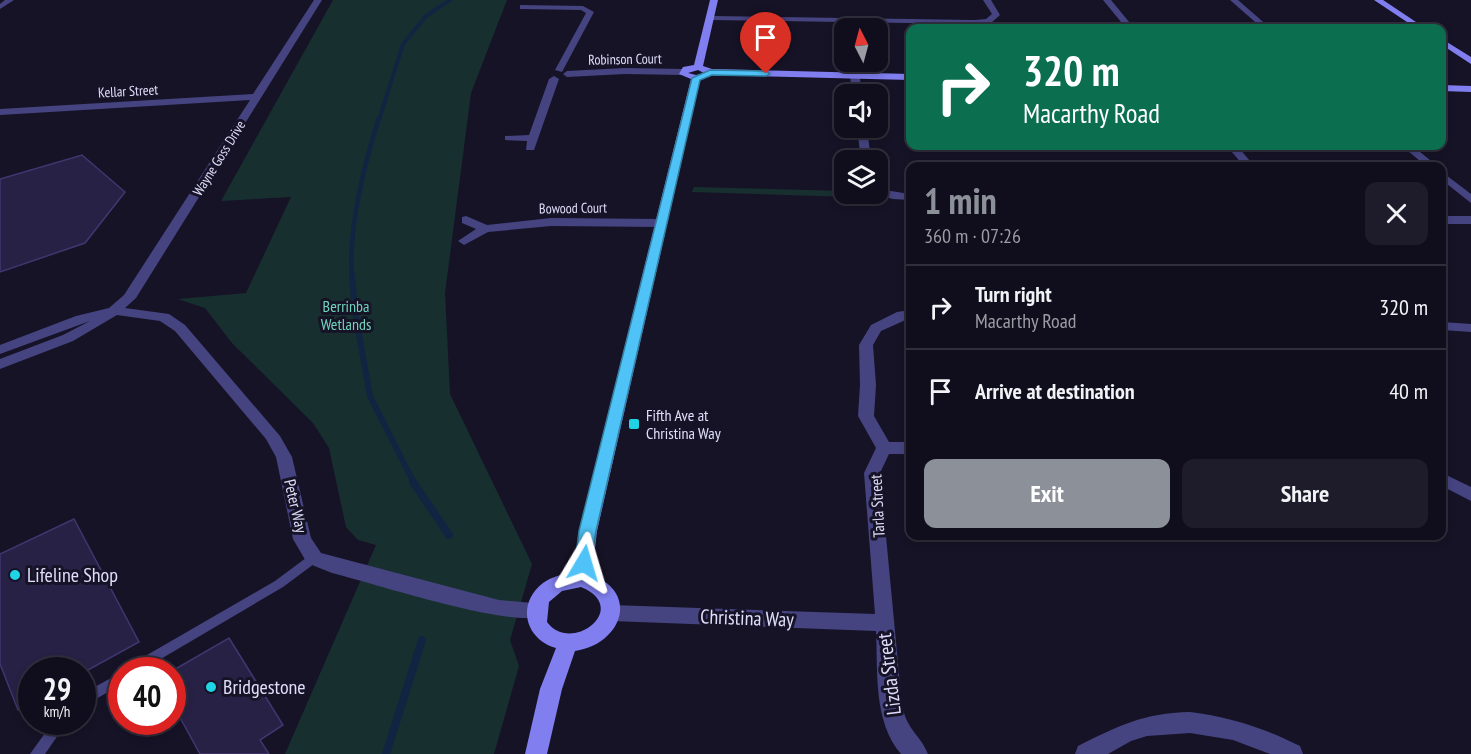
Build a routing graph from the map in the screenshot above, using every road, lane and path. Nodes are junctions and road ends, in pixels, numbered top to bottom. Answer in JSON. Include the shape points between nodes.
{"nodes":[{"id":1,"x":10,"y":0,"type":"edge"},
{"id":2,"x":318,"y":0,"type":"edge"},
{"id":3,"x":714,"y":0,"type":"edge"},
{"id":4,"x":987,"y":0,"type":"edge"},
{"id":5,"x":1107,"y":0,"type":"edge"},
{"id":6,"x":1234,"y":0,"type":"edge"},
{"id":7,"x":1378,"y":0,"type":"edge"},
{"id":8,"x":518,"y":6,"type":"dead end"},
{"id":9,"x":0,"y":7,"type":"edge"},
{"id":10,"x":710,"y":18,"type":"junction"},
{"id":11,"x":1127,"y":24,"type":"edge"},
{"id":12,"x":1261,"y":24,"type":"edge"},
{"id":13,"x":1415,"y":24,"type":"edge"},
{"id":14,"x":1446,"y":45,"type":"edge"},
{"id":15,"x":1471,"y":61,"type":"edge"},
{"id":16,"x":692,"y":72,"type":"junction"},
{"id":17,"x":560,"y":74,"type":"junction"},
{"id":18,"x":855,"y":76,"type":"junction"},
{"id":19,"x":906,"y":77,"type":"edge"},
{"id":20,"x":856,"y":84,"type":"edge"},
{"id":21,"x":1446,"y":88,"type":"edge"},
{"id":22,"x":1471,"y":89,"type":"edge"},
{"id":23,"x":257,"y":97,"type":"junction"},
{"id":24,"x":0,"y":112,"type":"edge"},
{"id":25,"x":509,"y":138,"type":"dead end"},
{"id":26,"x":1412,"y":150,"type":"edge"},
{"id":27,"x":1236,"y":151,"type":"dead end"},
{"id":28,"x":1246,"y":162,"type":"edge"},
{"id":29,"x":1427,"y":162,"type":"edge"},
{"id":30,"x":1446,"y":178,"type":"edge"},
{"id":31,"x":888,"y":195,"type":"edge"},
{"id":32,"x":906,"y":196,"type":"edge"},
{"id":33,"x":1471,"y":200,"type":"edge"},
{"id":34,"x":466,"y":220,"type":"dead end"},
{"id":35,"x":1446,"y":220,"type":"edge"},
{"id":36,"x":1471,"y":220,"type":"edge"},
{"id":37,"x":661,"y":223,"type":"junction"},
{"id":38,"x":485,"y":229,"type":"junction"},
{"id":39,"x":464,"y":241,"type":"dead end"},
{"id":40,"x":115,"y":311,"type":"junction"},
{"id":41,"x":906,"y":314,"type":"edge"},
{"id":42,"x":1446,"y":326,"type":"edge"},
{"id":43,"x":1471,"y":328,"type":"edge"},
{"id":44,"x":0,"y":350,"type":"edge"},
{"id":45,"x":0,"y":364,"type":"edge"},
{"id":46,"x":884,"y":448,"type":"junction"},
{"id":47,"x":906,"y":448,"type":"edge"},
{"id":48,"x":1446,"y":481,"type":"edge"},
{"id":49,"x":1471,"y":495,"type":"edge"},
{"id":50,"x":314,"y":558,"type":"junction"},
{"id":51,"x":582,"y":579,"type":"junction"},
{"id":52,"x":536,"y":610,"type":"junction"},
{"id":53,"x":612,"y":613,"type":"junction"},
{"id":54,"x":883,"y":623,"type":"junction"},
{"id":55,"x":568,"y":643,"type":"junction"},
{"id":56,"x":154,"y":657,"type":"edge"},
{"id":57,"x":51,"y":735,"type":"edge"},
{"id":58,"x":37,"y":754,"type":"edge"},
{"id":59,"x":536,"y":754,"type":"edge"},
{"id":60,"x":917,"y":754,"type":"edge"},
{"id":61,"x":1086,"y":754,"type":"edge"},
{"id":62,"x":1292,"y":754,"type":"edge"}],
"edges":[{"from":1,"to":9,"type":"street"},
{"from":2,"to":23,"type":"street","name":"Wayne Goss Drive"},
{"from":3,"to":10,"type":"street"},
{"from":4,"to":10,"type":"street","via":[[996,15],[988,21],[975,22]]},
{"from":5,"to":11,"type":"street"},
{"from":6,"to":12,"type":"street"},
{"from":7,"to":13,"type":"street"},
{"from":8,"to":17,"type":"street","name":"Robinson Court","via":[[583,8],[590,12]]},
{"from":10,"to":16,"type":"street"},
{"from":14,"to":15,"type":"street"},
{"from":16,"to":17,"type":"street","name":"Robinson Court"},
{"from":16,"to":18,"type":"street","via":[[704,77],[710,72]]},
{"from":16,"to":37,"type":"street"},
{"from":17,"to":25,"type":"street","via":[[532,143]]},
{"from":18,"to":19,"type":"street"},
{"from":18,"to":20,"type":"street"},
{"from":21,"to":22,"type":"street"},
{"from":23,"to":24,"type":"street","name":"Kellar Street"},
{"from":23,"to":40,"type":"street","name":"Wayne Goss Drive","via":[[129,298]]},
{"from":26,"to":29,"type":"street"},
{"from":27,"to":28,"type":"street"},
{"from":30,"to":33,"type":"street"},
{"from":31,"to":32,"type":"street"},
{"from":34,"to":38,"type":"street"},
{"from":35,"to":36,"type":"street"},
{"from":37,"to":38,"type":"street","name":"Bowood Court","via":[[550,222]]},
{"from":37,"to":51,"type":"street","via":[[588,531]]},
{"from":38,"to":39,"type":"street","name":"Bowood Court"},
{"from":40,"to":44,"type":"street","via":[[81,319]]},
{"from":40,"to":45,"type":"street","name":"Wayne Goss Drive","via":[[90,329]]},
{"from":40,"to":50,"type":"street","name":"Peter Way","via":[[164,317],[180,328],[272,436],[285,457],[302,539]]},
{"from":41,"to":46,"type":"street","via":[[876,328],[866,345],[866,416]]},
{"from":42,"to":43,"type":"street"},
{"from":46,"to":47,"type":"street"},
{"from":46,"to":54,"type":"street","name":"Tarla Street","via":[[872,473]]},
{"from":48,"to":49,"type":"street"},
{"from":50,"to":52,"type":"street","via":[[499,608]]},
{"from":50,"to":56,"type":"lane","via":[[279,584]]},
{"from":51,"to":52,"type":"street","via":[[570,580],[548,591]]},
{"from":51,"to":53,"type":"street","via":[[609,594]]},
{"from":52,"to":55,"type":"street","via":[[539,629],[556,641]]},
{"from":53,"to":54,"type":"street","name":"Christina Way"},
{"from":53,"to":55,"type":"street","via":[[591,638]]},
{"from":54,"to":60,"type":"street","name":"Lizda Street","via":[[893,722]]},
{"from":55,"to":59,"type":"street","via":[[551,689]]},
{"from":57,"to":58,"type":"lane"},
{"from":61,"to":62,"type":"street","via":[[1128,732],[1169,723],[1235,730]]}]}
